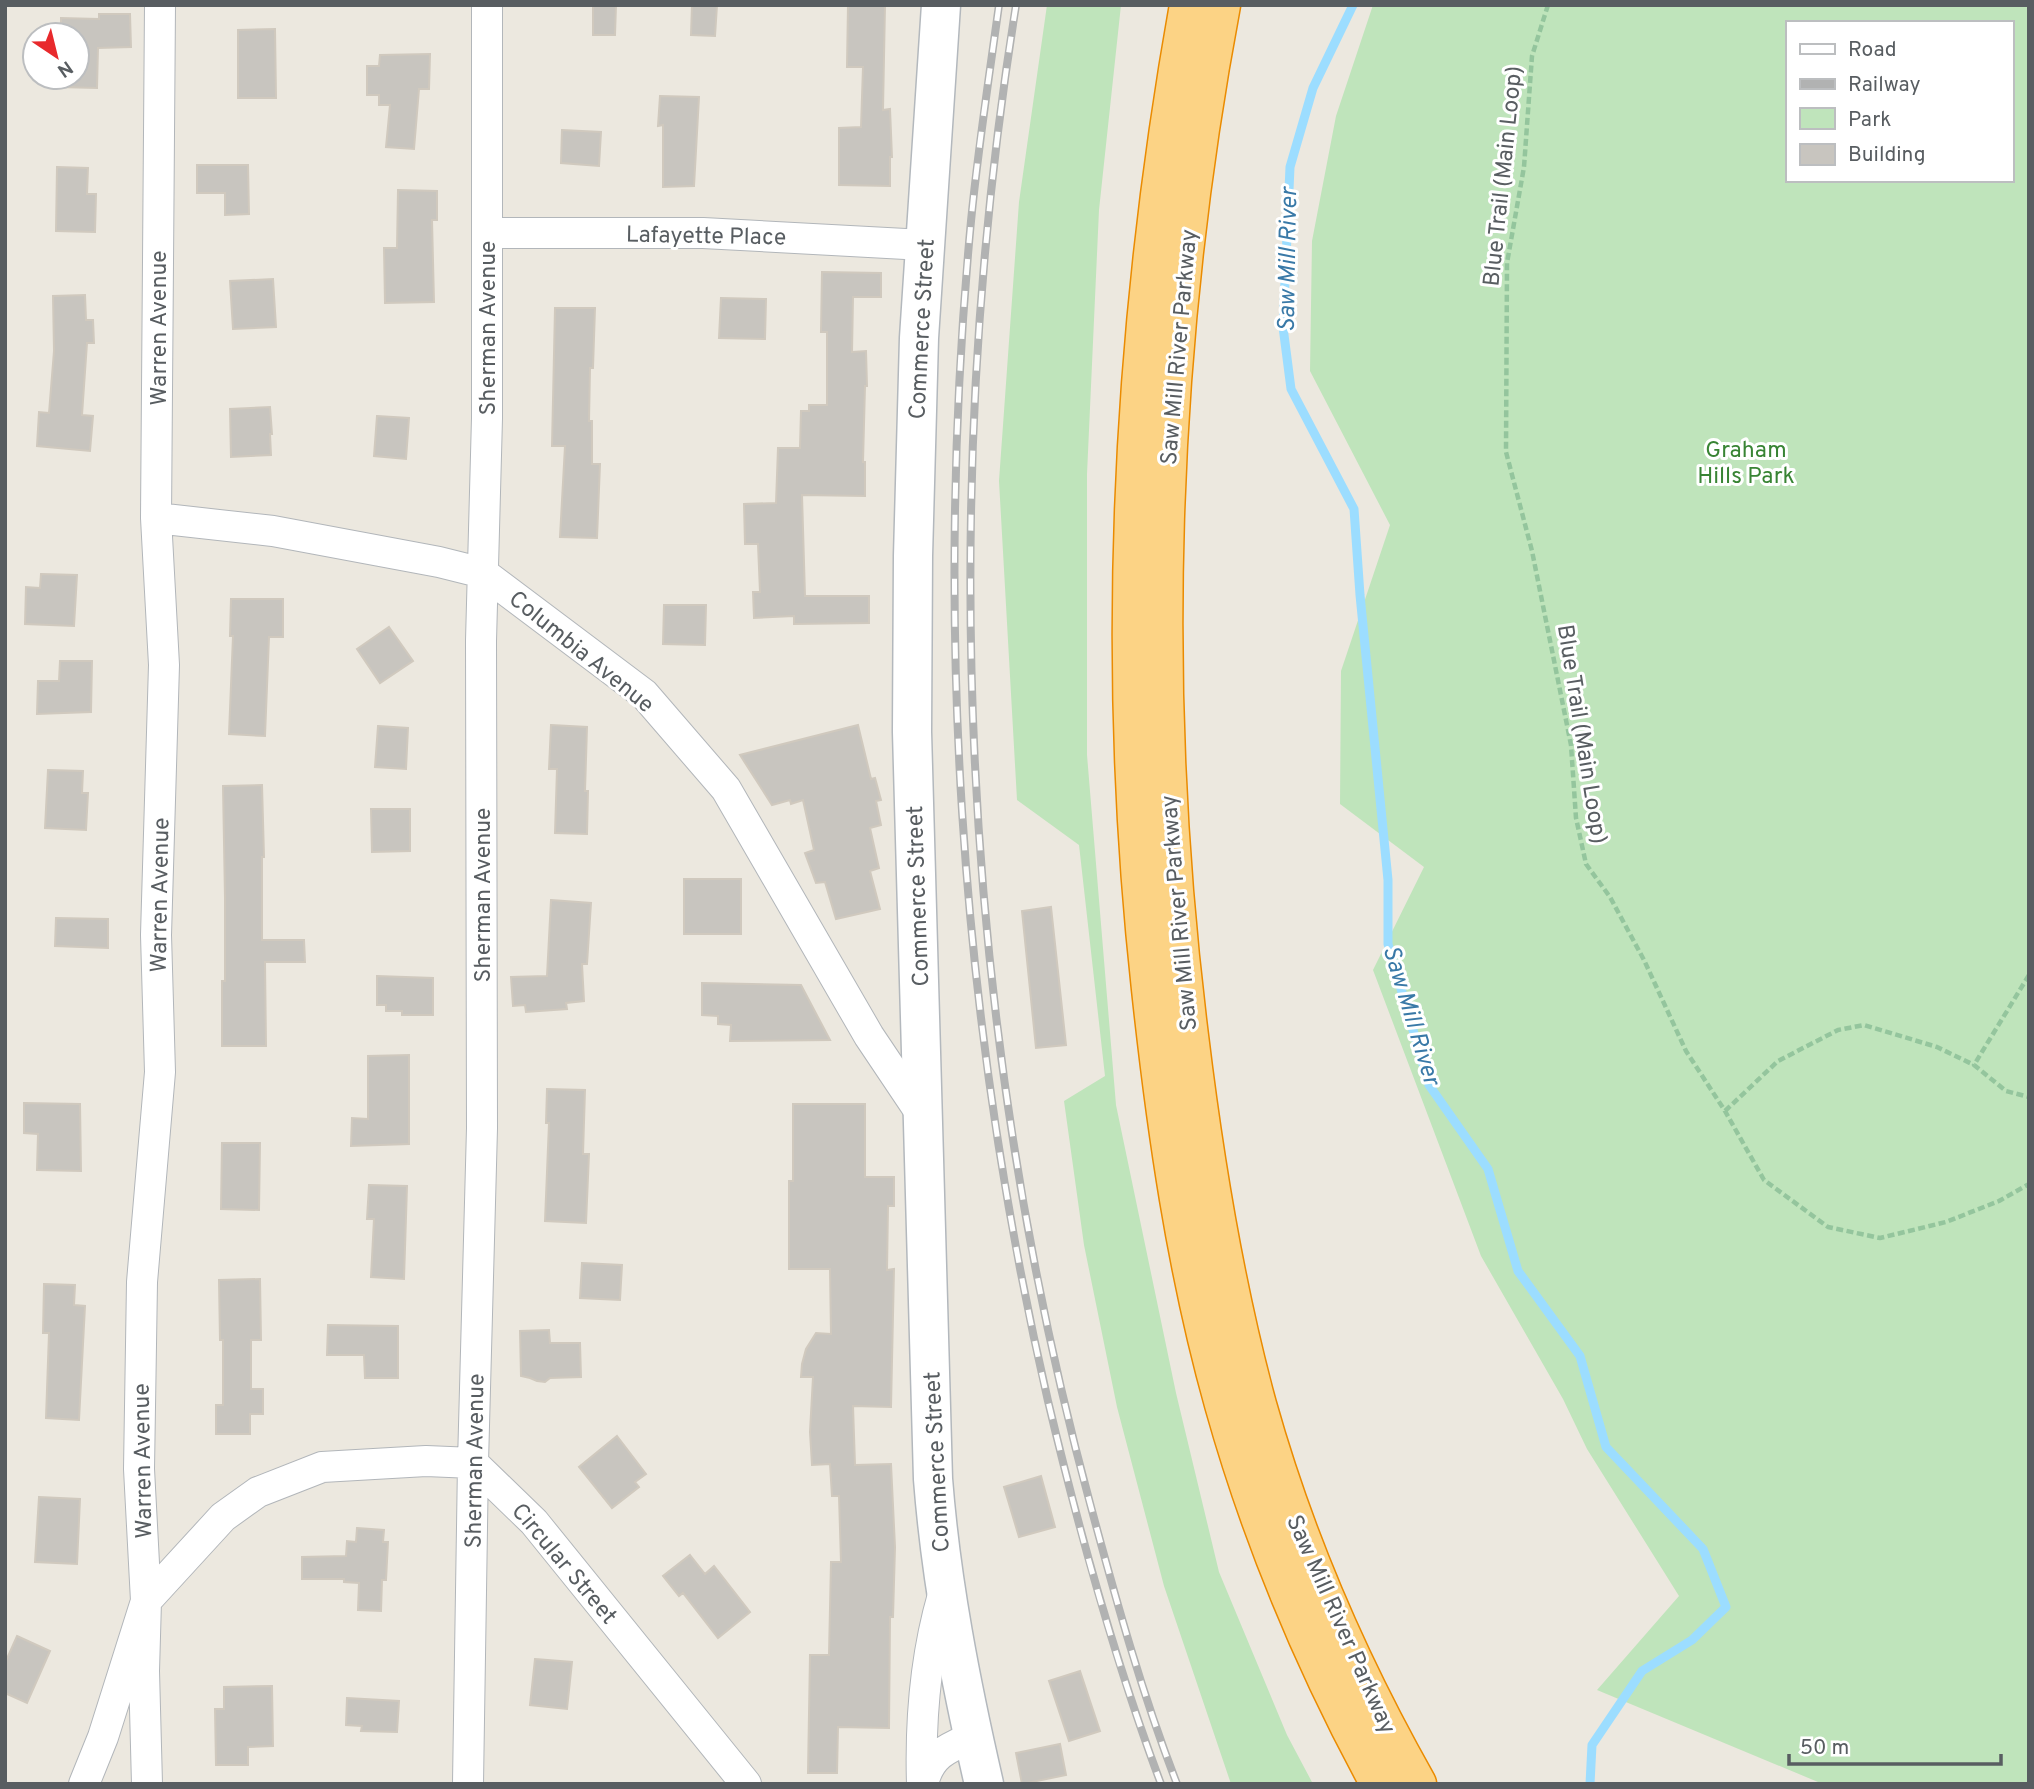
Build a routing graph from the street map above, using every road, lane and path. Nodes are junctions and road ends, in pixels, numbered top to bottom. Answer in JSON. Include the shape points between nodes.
{"nodes":[{"id":1,"x":160,"y":5,"type":"edge"},
{"id":2,"x":487,"y":5,"type":"edge"},
{"id":3,"x":941,"y":5,"type":"edge"},
{"id":4,"x":1189,"y":5,"type":"edge"},
{"id":5,"x":1222,"y":5,"type":"edge"},
{"id":6,"x":1548,"y":5,"type":"edge"},
{"id":7,"x":488,"y":233,"type":"junction"},
{"id":8,"x":924,"y":245,"type":"junction"},
{"id":9,"x":156,"y":518,"type":"junction"},
{"id":10,"x":483,"y":573,"type":"junction"},
{"id":11,"x":2029,"y":975,"type":"edge"},
{"id":12,"x":1974,"y":1065,"type":"junction"},
{"id":13,"x":2029,"y":1097,"type":"edge"},
{"id":14,"x":1725,"y":1111,"type":"junction"},
{"id":15,"x":924,"y":1118,"type":"junction"},
{"id":16,"x":2029,"y":1184,"type":"edge"},
{"id":17,"x":473,"y":1463,"type":"junction"},
{"id":18,"x":945,"y":1588,"type":"junction"},
{"id":19,"x":146,"y":1601,"type":"junction"},
{"id":20,"x":974,"y":1737,"type":"junction"},
{"id":21,"x":84,"y":1784,"type":"edge"},
{"id":22,"x":147,"y":1784,"type":"edge"},
{"id":23,"x":467,"y":1784,"type":"edge"},
{"id":24,"x":746,"y":1784,"type":"edge"},
{"id":25,"x":923,"y":1784,"type":"edge"},
{"id":26,"x":984,"y":1784,"type":"edge"},
{"id":27,"x":1380,"y":1784,"type":"edge"},
{"id":28,"x":1417,"y":1784,"type":"edge"}],
"edges":[{"from":1,"to":9,"type":"street","name":"Warren Avenue"},
{"from":2,"to":7,"type":"street","name":"Sherman Avenue"},
{"from":3,"to":8,"type":"main road","name":"Commerce Street"},
{"from":4,"to":27,"type":"highway","name":"Saw Mill River Parkway","via":[[1156,223],[1135,481],[1132,687],[1146,943],[1180,1202],[1224,1403],[1290,1597]]},
{"from":5,"to":28,"type":"highway","name":"Saw Mill River Parkway","via":[[1187,231],[1166,486],[1165,743],[1183,986],[1213,1202],[1257,1405],[1325,1598],[1368,1693]]},
{"from":6,"to":14,"type":"path","name":"Blue Trail (Main Loop)","via":[[1532,56],[1524,167],[1507,263],[1506,452],[1532,551],[1569,732],[1576,818],[1586,864],[1610,897],[1686,1051]]},
{"from":7,"to":8,"type":"street","name":"Lafayette Place","via":[[703,233]]},
{"from":7,"to":10,"type":"street","name":"Sherman Avenue"},
{"from":8,"to":15,"type":"main road","name":"Commerce Street","via":[[916,419],[912,732]]},
{"from":9,"to":10,"type":"street","name":"Columbia Avenue","via":[[273,531]]},
{"from":9,"to":19,"type":"street","name":"Warren Avenue","via":[[164,665],[156,935],[160,1072],[142,1282],[139,1469]]},
{"from":10,"to":15,"type":"street","name":"Columbia Avenue","via":[[644,694],[726,789],[869,1037]]},
{"from":10,"to":17,"type":"street","name":"Sherman Avenue","via":[[482,1128]]},
{"from":11,"to":12,"type":"path"},
{"from":12,"to":13,"type":"path","via":[[2006,1091]]},
{"from":12,"to":14,"type":"path","via":[[1937,1047],[1864,1025],[1838,1030],[1778,1061]]},
{"from":14,"to":16,"type":"path","name":"Blue Trail (Main Loop)","via":[[1764,1180],[1828,1227],[1880,1238],[1946,1222]]},
{"from":15,"to":18,"type":"main road","name":"Commerce Street","via":[[933,1479]]},
{"from":17,"to":19,"type":"street","via":[[322,1467],[258,1492],[223,1517]]},
{"from":17,"to":23,"type":"street","name":"Sherman Avenue"},
{"from":17,"to":24,"type":"street","name":"Circular Street","via":[[534,1522]]},
{"from":18,"to":20,"type":"main road"},
{"from":18,"to":25,"type":"street","name":"Commerce Street","via":[[923,1689]]},
{"from":19,"to":21,"type":"street"},
{"from":19,"to":22,"type":"street","name":"Warren Avenue"},
{"from":20,"to":25,"type":"street","name":"Commerce Street","via":[[937,1756]]},
{"from":20,"to":26,"type":"main road"}]}
